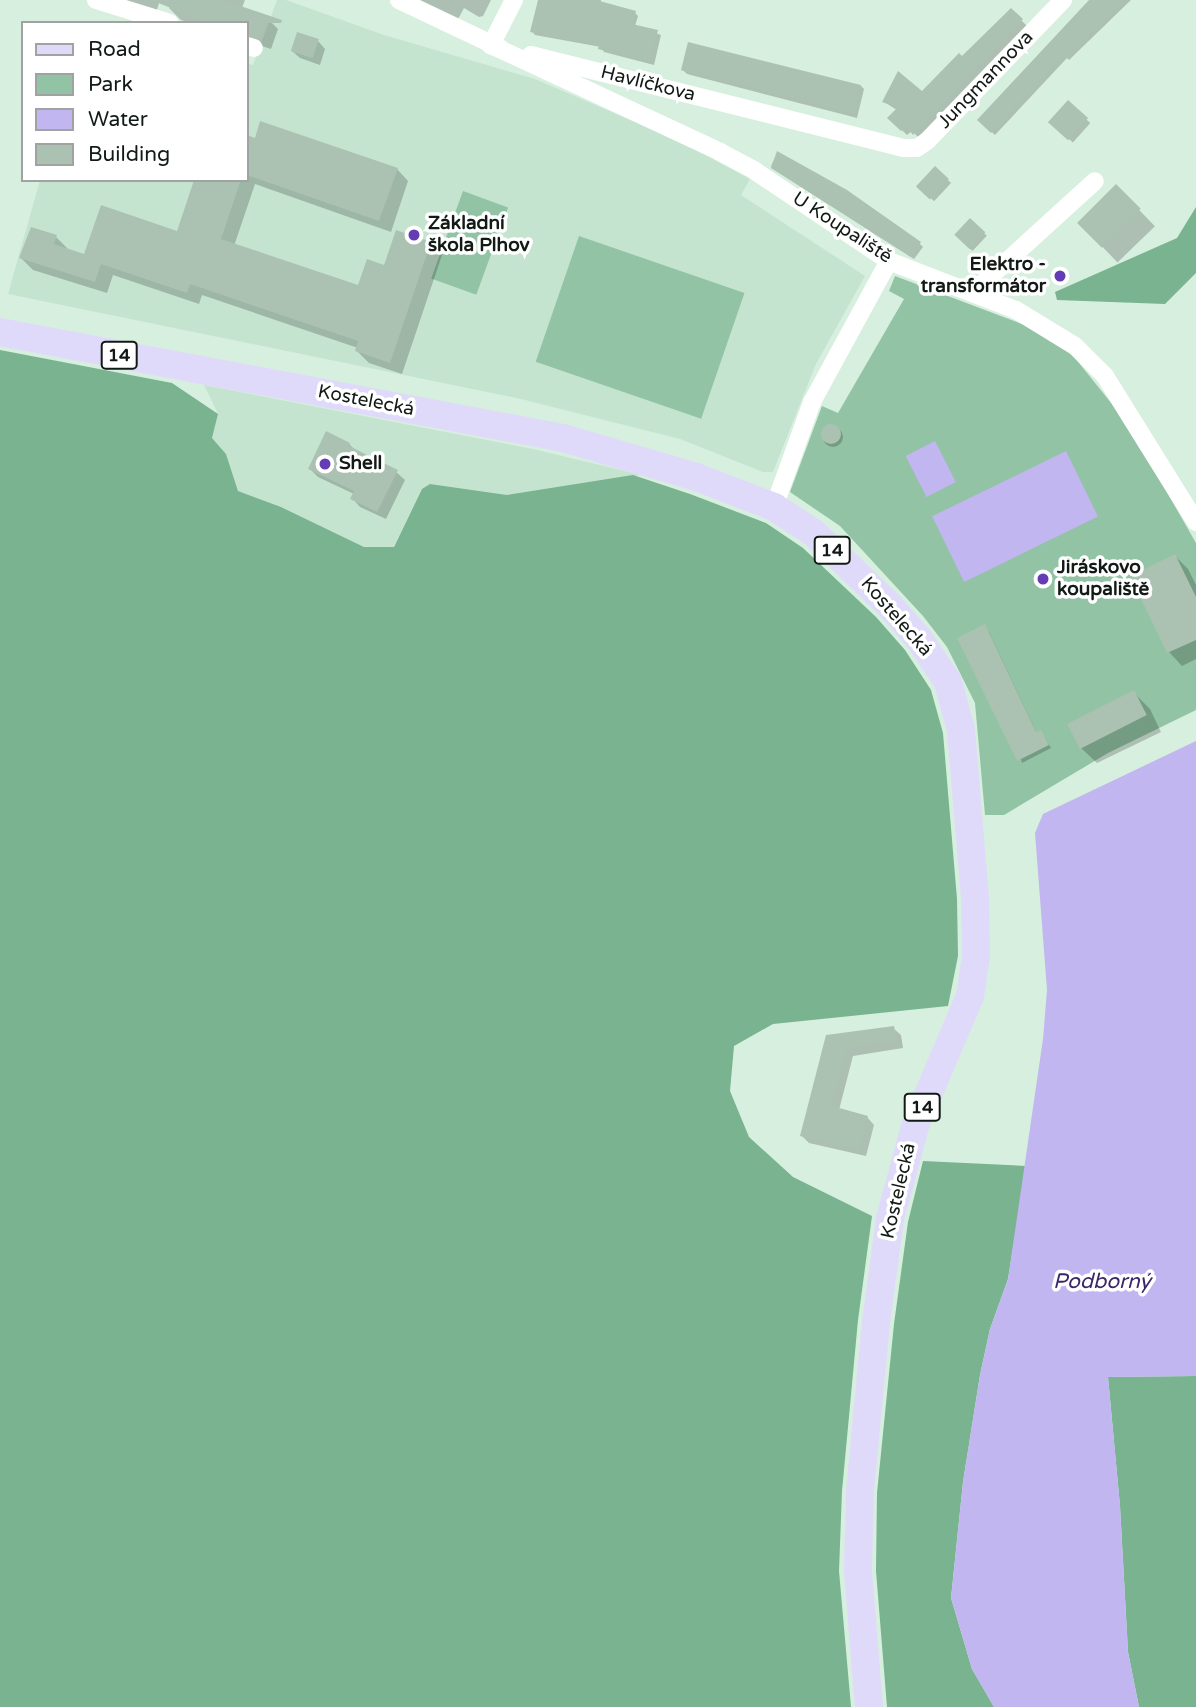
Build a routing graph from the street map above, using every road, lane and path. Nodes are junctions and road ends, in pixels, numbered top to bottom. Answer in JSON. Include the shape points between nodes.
{"nodes":[{"id":1,"x":96,"y":0,"type":"edge"},
{"id":2,"x":399,"y":0,"type":"edge"},
{"id":3,"x":514,"y":0,"type":"edge"},
{"id":4,"x":1063,"y":0,"type":"edge"},
{"id":5,"x":164,"y":21,"type":"edge"},
{"id":6,"x":491,"y":45,"type":"junction"},
{"id":7,"x":904,"y":148,"type":"joint"},
{"id":8,"x":1095,"y":181,"type":"dead end"},
{"id":9,"x":888,"y":261,"type":"junction"},
{"id":10,"x":972,"y":293,"type":"junction"},
{"id":11,"x":0,"y":332,"type":"edge"},
{"id":12,"x":1175,"y":488,"type":"junction"},
{"id":13,"x":1196,"y":500,"type":"edge"},
{"id":14,"x":774,"y":507,"type":"junction"},
{"id":15,"x":1196,"y":522,"type":"edge"},
{"id":16,"x":869,"y":1707,"type":"edge"}],
"edges":[{"from":1,"to":5,"type":"street"},
{"from":2,"to":6,"type":"street","name":"Havlíčkova"},
{"from":3,"to":6,"type":"street"},
{"from":4,"to":7,"type":"street","name":"Jungmannova","via":[[927,141],[917,148]]},
{"from":6,"to":7,"type":"street","name":"Havlíčkova"},
{"from":6,"to":9,"type":"street","name":"U Koupaliště","via":[[755,171]]},
{"from":8,"to":10,"type":"street"},
{"from":9,"to":10,"type":"street","name":"U Koupaliště"},
{"from":9,"to":14,"type":"street","via":[[812,402]]},
{"from":10,"to":12,"type":"street","name":"U Koupaliště","via":[[1016,310],[1075,346],[1105,376]]},
{"from":11,"to":14,"type":"main road","name":"Kostelecká","number":"14","via":[[563,438],[696,477]]},
{"from":12,"to":13,"type":"street"},
{"from":12,"to":15,"type":"street","name":"U Koupaliště"},
{"from":14,"to":16,"type":"main road","name":"Kostelecká","number":"14","via":[[814,533],[889,605],[948,682],[961,730],[975,898],[976,956],[970,996],[921,1110],[897,1183],[876,1322],[858,1558]]}]}
